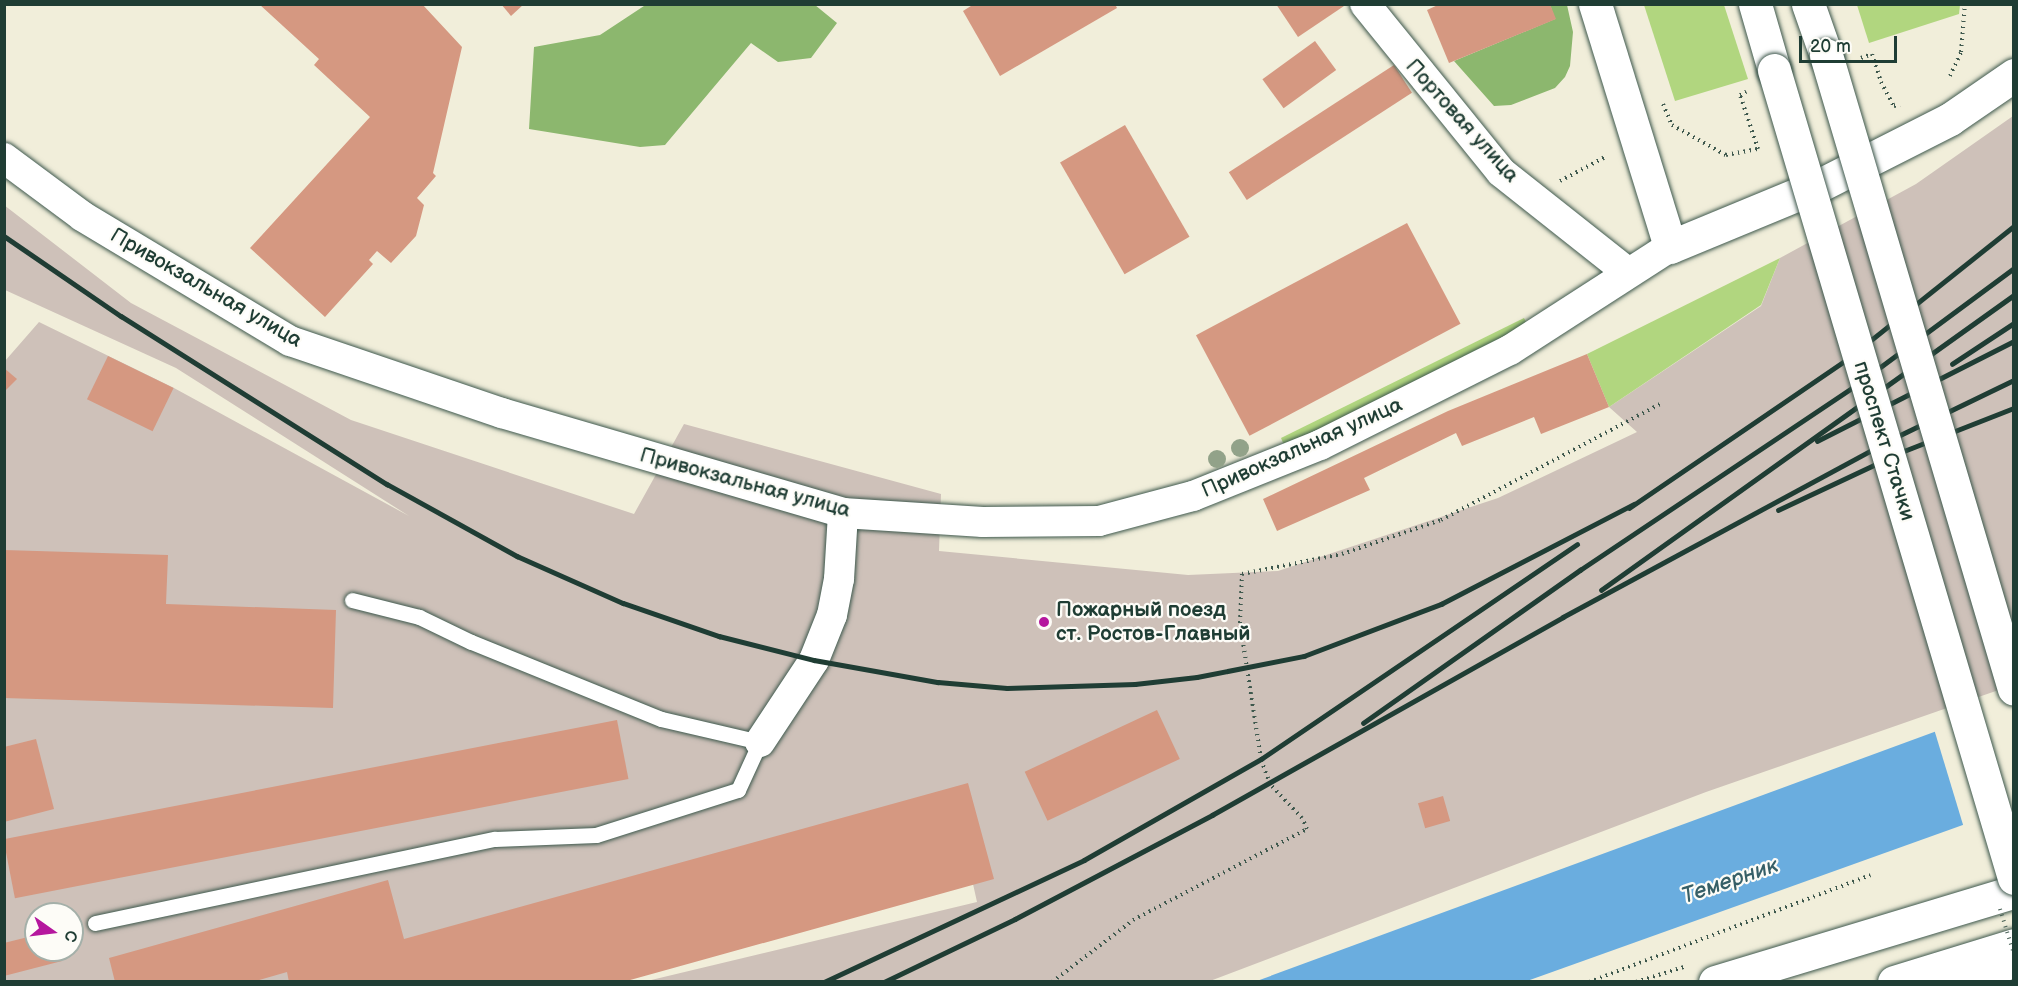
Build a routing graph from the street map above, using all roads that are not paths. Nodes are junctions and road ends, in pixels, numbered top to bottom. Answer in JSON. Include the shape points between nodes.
{"nodes":[{"id":1,"x":1365,"y":4,"type":"edge"},
{"id":2,"x":1595,"y":4,"type":"edge"},
{"id":3,"x":1755,"y":4,"type":"edge"},
{"id":4,"x":1808,"y":4,"type":"edge"},
{"id":5,"x":2013,"y":75,"type":"edge"},
{"id":6,"x":4,"y":158,"type":"edge"},
{"id":7,"x":1670,"y":247,"type":"junction"},
{"id":8,"x":1627,"y":272,"type":"junction"},
{"id":9,"x":843,"y":513,"type":"junction"},
{"id":10,"x":352,"y":600,"type":"dead end"},
{"id":11,"x":2013,"y":689,"type":"edge"},
{"id":12,"x":760,"y":742,"type":"junction"},
{"id":13,"x":2013,"y":869,"type":"edge"},
{"id":14,"x":2013,"y":878,"type":"edge"},
{"id":15,"x":2013,"y":892,"type":"edge"},
{"id":16,"x":2013,"y":901,"type":"edge"},
{"id":17,"x":1949,"y":912,"type":"junction"},
{"id":18,"x":95,"y":923,"type":"dead end"},
{"id":19,"x":2013,"y":945,"type":"edge"},
{"id":20,"x":2013,"y":961,"type":"edge"},
{"id":21,"x":1715,"y":981,"type":"edge"},
{"id":22,"x":1743,"y":981,"type":"edge"},
{"id":23,"x":1894,"y":981,"type":"edge"},
{"id":24,"x":1947,"y":981,"type":"edge"}],
"edges":[{"from":1,"to":8,"type":"street","name":"Портовая улица","via":[[1501,172]]},
{"from":2,"to":7,"type":"main road"},
{"from":3,"to":14,"type":"main road","name":"проспект Стачки","bridge":true},
{"from":4,"to":11,"type":"main road","bridge":true},
{"from":5,"to":7,"type":"main road","via":[[1950,119],[1830,180]]},
{"from":6,"to":9,"type":"street","name":"Привокзальная улица","via":[[82,216],[290,340],[502,413]]},
{"from":7,"to":8,"type":"street","name":"Привокзальная улица"},
{"from":8,"to":9,"type":"street","name":"Привокзальная улица","via":[[1510,350],[1320,445],[1192,496],[1099,520],[982,522]]},
{"from":9,"to":12,"type":"street","via":[[840,579],[832,615],[814,660]]},
{"from":10,"to":12,"type":"lane","via":[[419,616],[471,642],[661,718]]},
{"from":12,"to":18,"type":"lane","via":[[738,790],[596,835],[495,839]]},
{"from":13,"to":17,"type":"main road","via":[[1967,890]]},
{"from":15,"to":17,"type":"main road"},
{"from":16,"to":22,"type":"main road"},
{"from":17,"to":21,"type":"main road"},
{"from":19,"to":23,"type":"main road"},
{"from":20,"to":24,"type":"main road"}]}
